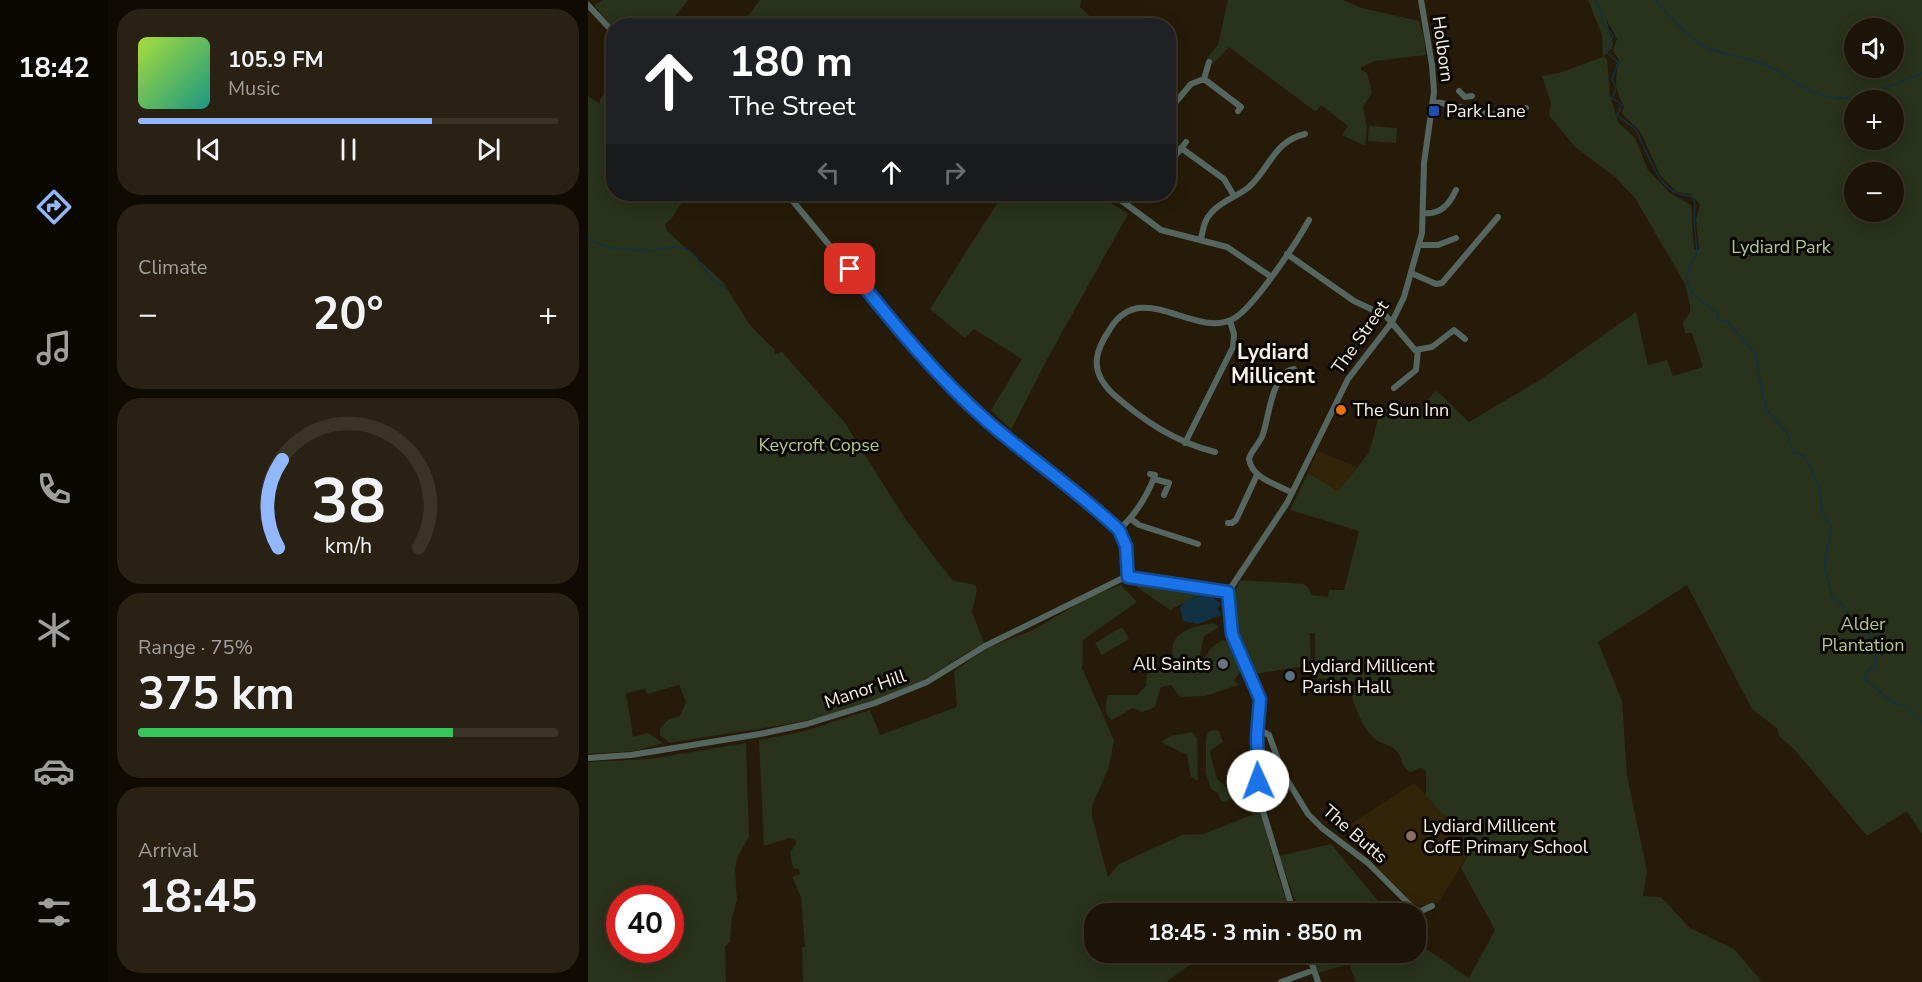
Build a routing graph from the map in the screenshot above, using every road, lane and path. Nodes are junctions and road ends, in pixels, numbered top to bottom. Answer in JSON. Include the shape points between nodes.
{"nodes":[{"id":1,"x":1421,"y":0,"type":"edge"},
{"id":2,"x":588,"y":6,"type":"edge"},
{"id":3,"x":606,"y":25,"type":"edge"},
{"id":4,"x":1209,"y":62,"type":"dead end"},
{"id":5,"x":1204,"y":79,"type":"junction"},
{"id":6,"x":1459,"y":91,"type":"dead end"},
{"id":7,"x":1176,"y":102,"type":"edge"},
{"id":8,"x":1433,"y":102,"type":"junction"},
{"id":9,"x":1461,"y":106,"type":"junction"},
{"id":10,"x":1241,"y":107,"type":"dead end"},
{"id":11,"x":1526,"y":108,"type":"dead end"},
{"id":12,"x":1305,"y":134,"type":"dead end"},
{"id":13,"x":1186,"y":142,"type":"dead end"},
{"id":14,"x":1181,"y":148,"type":"junction"},
{"id":15,"x":1176,"y":155,"type":"dead end"},
{"id":16,"x":1456,"y":190,"type":"dead end"},
{"id":17,"x":1234,"y":196,"type":"junction"},
{"id":18,"x":794,"y":201,"type":"edge"},
{"id":19,"x":1122,"y":201,"type":"edge"},
{"id":20,"x":1423,"y":213,"type":"junction"},
{"id":21,"x":1498,"y":217,"type":"dead end"},
{"id":22,"x":1309,"y":220,"type":"dead end"},
{"id":23,"x":1456,"y":238,"type":"dead end"},
{"id":24,"x":1201,"y":239,"type":"junction"},
{"id":25,"x":1420,"y":245,"type":"junction"},
{"id":26,"x":1287,"y":254,"type":"junction"},
{"id":27,"x":1411,"y":273,"type":"junction"},
{"id":28,"x":1270,"y":276,"type":"junction"},
{"id":29,"x":1230,"y":321,"type":"junction"},
{"id":30,"x":1392,"y":322,"type":"junction"},
{"id":31,"x":1465,"y":339,"type":"dead end"},
{"id":32,"x":1418,"y":350,"type":"junction"},
{"id":33,"x":1287,"y":362,"type":"dead end"},
{"id":34,"x":1394,"y":388,"type":"dead end"},
{"id":35,"x":1185,"y":443,"type":"junction"},
{"id":36,"x":1215,"y":452,"type":"dead end"},
{"id":37,"x":1257,"y":475,"type":"junction"},
{"id":38,"x":1292,"y":493,"type":"junction"},
{"id":39,"x":1164,"y":495,"type":"dead end"},
{"id":40,"x":1131,"y":519,"type":"junction"},
{"id":41,"x":1228,"y":523,"type":"dead end"},
{"id":42,"x":1119,"y":530,"type":"junction"},
{"id":43,"x":1198,"y":544,"type":"dead end"},
{"id":44,"x":1128,"y":577,"type":"junction"},
{"id":45,"x":1228,"y":592,"type":"junction"},
{"id":46,"x":1258,"y":729,"type":"junction"},
{"id":47,"x":588,"y":758,"type":"edge"},
{"id":48,"x":1290,"y":903,"type":"edge"},
{"id":49,"x":1432,"y":906,"type":"dead end"},
{"id":50,"x":1312,"y":963,"type":"edge"},
{"id":51,"x":1314,"y":970,"type":"junction"},
{"id":52,"x":1281,"y":982,"type":"edge"},
{"id":53,"x":1318,"y":982,"type":"edge"}],
"edges":[{"from":1,"to":8,"type":"street","name":"Holborn","via":[[1432,65]]},
{"from":2,"to":3,"type":"street"},
{"from":4,"to":5,"type":"street"},
{"from":5,"to":7,"type":"street","via":[[1191,84]]},
{"from":5,"to":10,"type":"street"},
{"from":6,"to":9,"type":"street","via":[[1469,96]]},
{"from":8,"to":9,"type":"street"},
{"from":8,"to":20,"type":"street","name":"The Street","via":[[1424,163]]},
{"from":9,"to":11,"type":"street","via":[[1489,116]]},
{"from":12,"to":17,"type":"street","via":[[1281,145],[1251,185]]},
{"from":13,"to":14,"type":"street"},
{"from":14,"to":15,"type":"street"},
{"from":14,"to":17,"type":"street","via":[[1224,179]]},
{"from":16,"to":20,"type":"street","via":[[1442,210]]},
{"from":17,"to":24,"type":"street","via":[[1211,213]]},
{"from":18,"to":42,"type":"street","via":[[947,382]]},
{"from":19,"to":24,"type":"street","via":[[1161,230]]},
{"from":20,"to":25,"type":"street","name":"The Street"},
{"from":21,"to":27,"type":"street","via":[[1442,283]]},
{"from":22,"to":26,"type":"street"},
{"from":23,"to":25,"type":"street","via":[[1438,245]]},
{"from":24,"to":28,"type":"street","via":[[1232,250]]},
{"from":25,"to":27,"type":"street","name":"The Street"},
{"from":26,"to":28,"type":"street"},
{"from":26,"to":30,"type":"street","via":[[1354,302]]},
{"from":27,"to":30,"type":"street","name":"The Street"},
{"from":28,"to":29,"type":"street","via":[[1251,302]]},
{"from":29,"to":35,"type":"street","via":[[1233,347]]},
{"from":29,"to":35,"type":"street","via":[[1215,322],[1148,308],[1129,309],[1117,318],[1097,353],[1099,375],[1111,391],[1155,426]]},
{"from":30,"to":32,"type":"street"},
{"from":30,"to":38,"type":"street","name":"The Street","via":[[1348,379]]},
{"from":31,"to":32,"type":"street","via":[[1455,330],[1432,347]]},
{"from":32,"to":34,"type":"street","via":[[1416,370]]},
{"from":33,"to":37,"type":"street","via":[[1291,369],[1270,401],[1263,435],[1250,456],[1250,466]]},
{"from":35,"to":36,"type":"street"},
{"from":37,"to":38,"type":"street"},
{"from":37,"to":41,"type":"street","via":[[1236,520]]},
{"from":38,"to":45,"type":"street","name":"The Street"},
{"from":39,"to":40,"type":"street","via":[[1169,483],[1152,476]]},
{"from":40,"to":42,"type":"street"},
{"from":40,"to":43,"type":"street"},
{"from":42,"to":44,"type":"street","via":[[1126,546]]},
{"from":44,"to":45,"type":"street"},
{"from":44,"to":47,"type":"street","name":"Manor Hill","via":[[1092,591],[985,646],[927,682],[875,703],[760,734]]},
{"from":45,"to":46,"type":"street","via":[[1232,634],[1259,696]]},
{"from":46,"to":48,"type":"street","via":[[1261,804]]},
{"from":46,"to":49,"type":"street","name":"The Butts","via":[[1269,735],[1287,781],[1317,823],[1368,863],[1415,910]]},
{"from":50,"to":51,"type":"street"},
{"from":51,"to":52,"type":"street"},
{"from":51,"to":53,"type":"street"}]}
